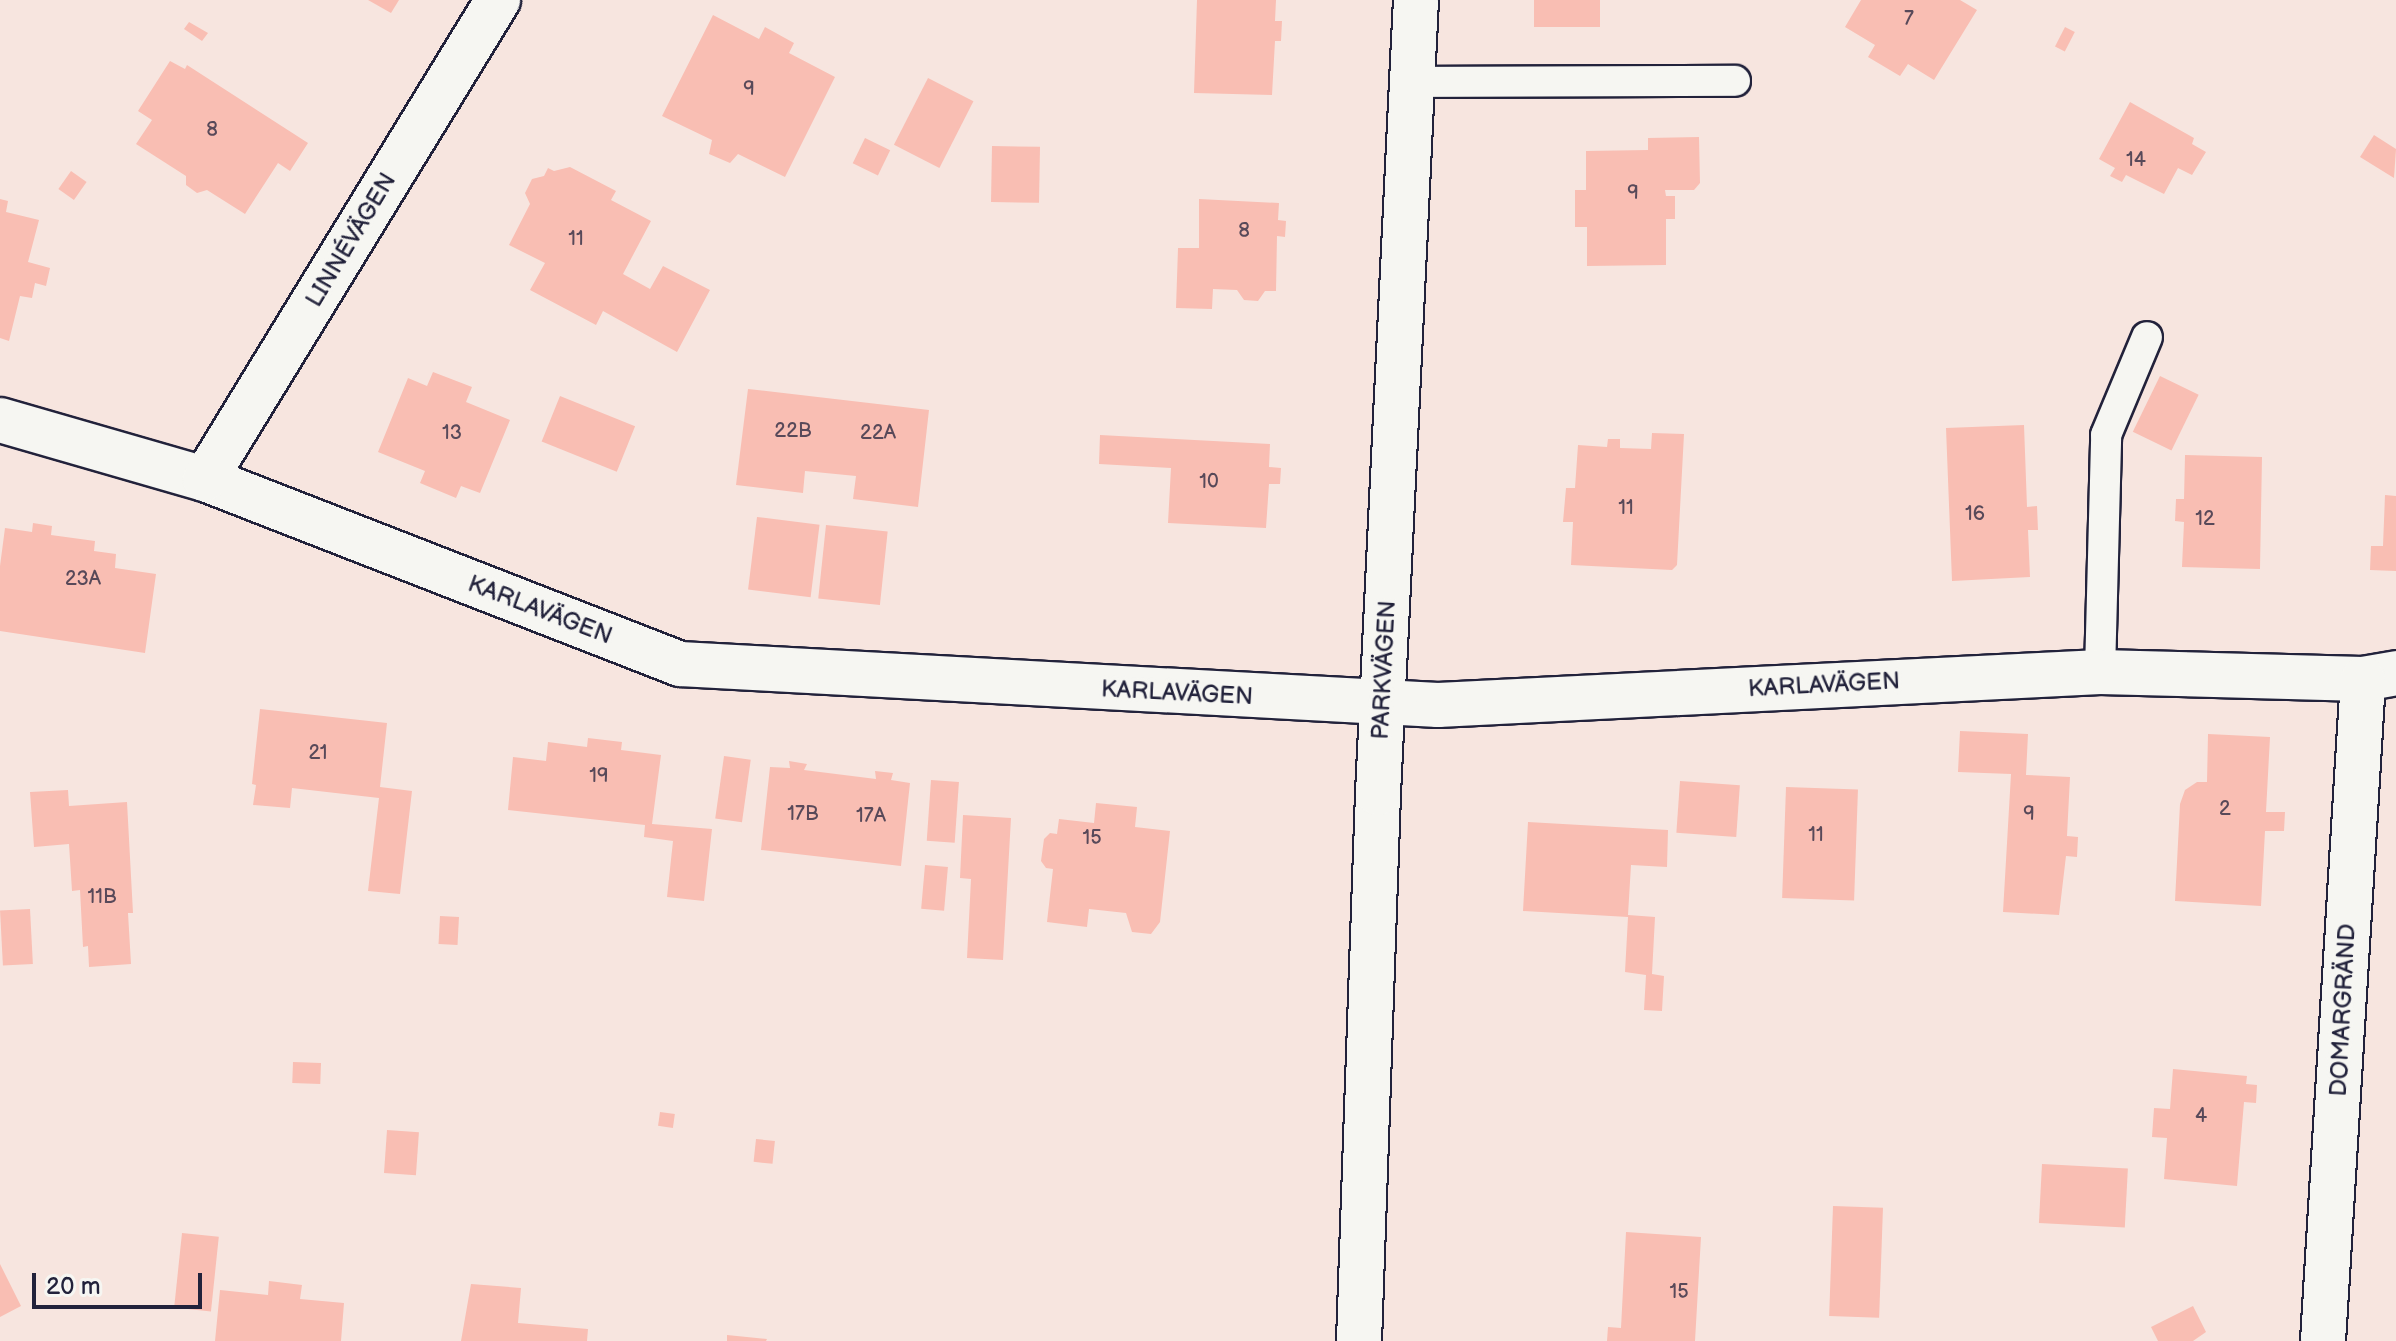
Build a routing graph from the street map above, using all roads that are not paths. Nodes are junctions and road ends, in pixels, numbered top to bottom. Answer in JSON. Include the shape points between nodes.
{"nodes":[{"id":1,"x":498,"y":0,"type":"edge"},
{"id":2,"x":1416,"y":0,"type":"edge"},
{"id":3,"x":1735,"y":81,"type":"dead end"},
{"id":4,"x":1413,"y":82,"type":"junction"},
{"id":5,"x":2147,"y":337,"type":"dead end"},
{"id":6,"x":0,"y":420,"type":"edge"},
{"id":7,"x":205,"y":479,"type":"junction"},
{"id":8,"x":2100,"y":672,"type":"junction"},
{"id":9,"x":2379,"y":676,"type":"edge"},
{"id":10,"x":1383,"y":704,"type":"junction"},
{"id":11,"x":1359,"y":1341,"type":"edge"},
{"id":12,"x":2323,"y":1341,"type":"edge"}],
"edges":[{"from":1,"to":7,"type":"street","name":"LINNÉVÄGEN"},
{"from":2,"to":4,"type":"street","name":"PARKVÄGEN"},
{"from":3,"to":4,"type":"lane"},
{"from":4,"to":10,"type":"street","name":"PARKVÄGEN"},
{"from":5,"to":8,"type":"lane","via":[[2106,435]]},
{"from":6,"to":7,"type":"street","name":"KARLAVÄGEN"},
{"from":7,"to":10,"type":"street","name":"KARLAVÄGEN","via":[[680,664]]},
{"from":8,"to":9,"type":"street","name":"KARLAVÄGEN"},
{"from":8,"to":10,"type":"street","name":"KARLAVÄGEN"},
{"from":9,"to":12,"type":"street","name":"DOMARGRÄND"},
{"from":10,"to":11,"type":"street","name":"PARKVÄGEN"}]}
